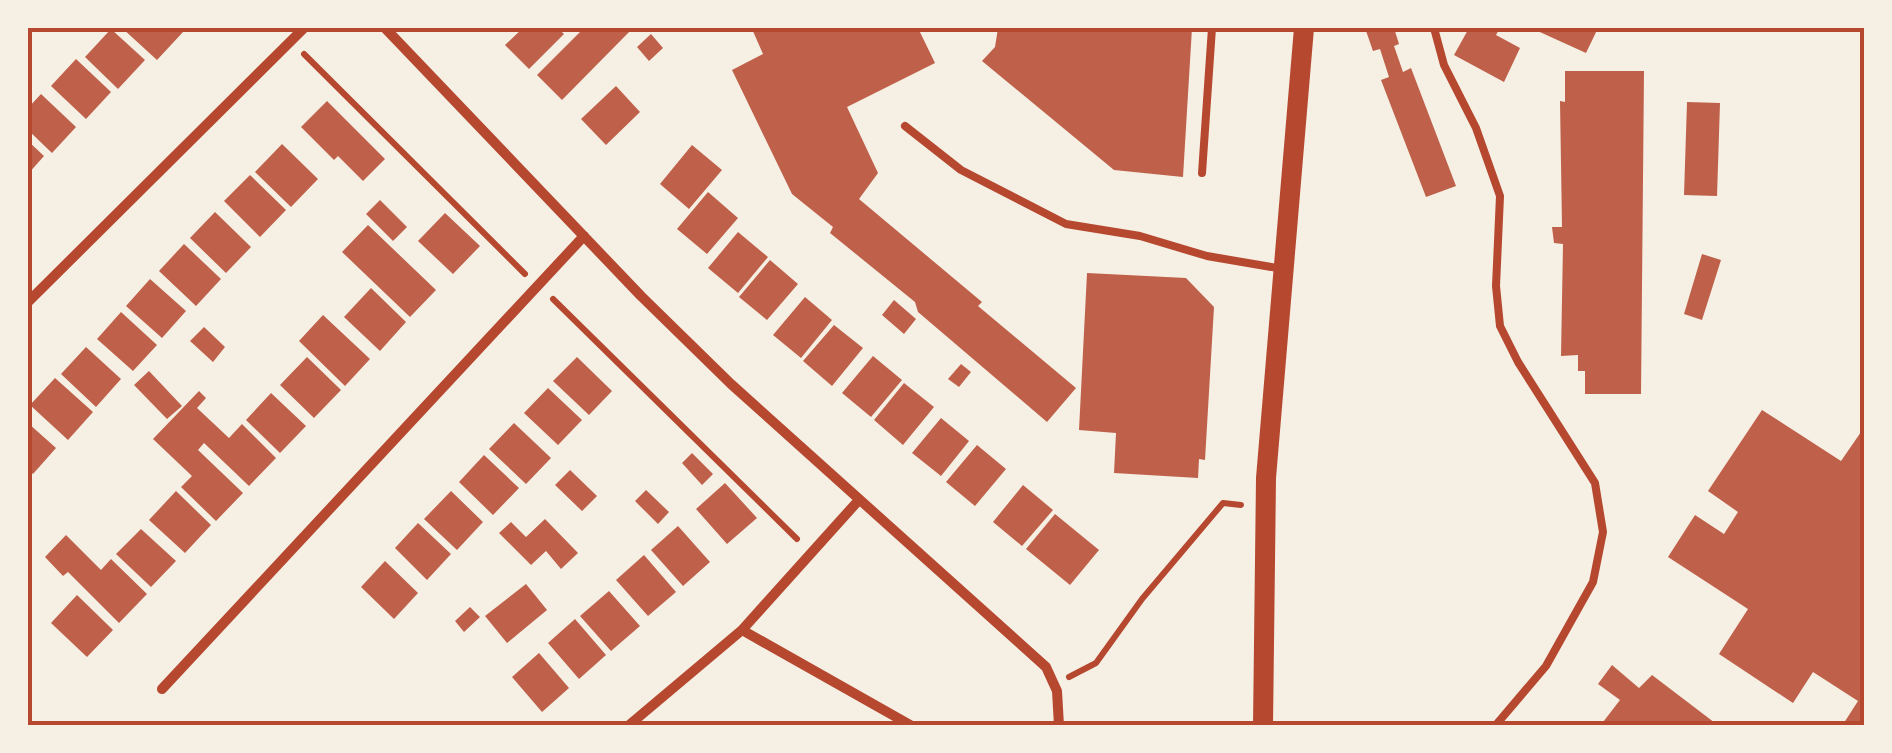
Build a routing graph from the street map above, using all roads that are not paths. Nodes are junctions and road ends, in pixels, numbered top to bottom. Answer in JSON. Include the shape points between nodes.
{"nodes":[{"id":1,"x":304,"y":28,"type":"edge"},
{"id":2,"x":384,"y":28,"type":"edge"},
{"id":3,"x":1212,"y":28,"type":"edge"},
{"id":4,"x":1304,"y":28,"type":"edge"},
{"id":5,"x":1434,"y":28,"type":"edge"},
{"id":6,"x":905,"y":126,"type":"dead end"},
{"id":7,"x":1202,"y":173,"type":"dead end"},
{"id":8,"x":584,"y":236,"type":"junction"},
{"id":9,"x":1282,"y":268,"type":"junction"},
{"id":10,"x":28,"y":302,"type":"edge"},
{"id":11,"x":858,"y":501,"type":"junction"},
{"id":12,"x":742,"y":630,"type":"junction"},
{"id":13,"x":162,"y":689,"type":"dead end"},
{"id":14,"x":628,"y":726,"type":"edge"},
{"id":15,"x":912,"y":726,"type":"edge"},
{"id":16,"x":1059,"y":726,"type":"edge"},
{"id":17,"x":1263,"y":726,"type":"edge"},
{"id":18,"x":1495,"y":726,"type":"edge"}],
"edges":[{"from":1,"to":10,"type":"street"},
{"from":2,"to":8,"type":"street"},
{"from":3,"to":7,"type":"lane"},
{"from":4,"to":9,"type":"main road"},
{"from":5,"to":18,"type":"lane","via":[[1500,196],[1500,326],[1594,483],[1603,532],[1593,582],[1546,666]]},
{"from":6,"to":9,"type":"lane","via":[[961,170],[1066,224]]},
{"from":8,"to":11,"type":"street"},
{"from":8,"to":13,"type":"street"},
{"from":9,"to":17,"type":"main road","via":[[1266,506]]},
{"from":11,"to":12,"type":"street"},
{"from":11,"to":16,"type":"street","via":[[1046,668],[1055,684]]},
{"from":12,"to":14,"type":"street"},
{"from":12,"to":15,"type":"street"}]}
